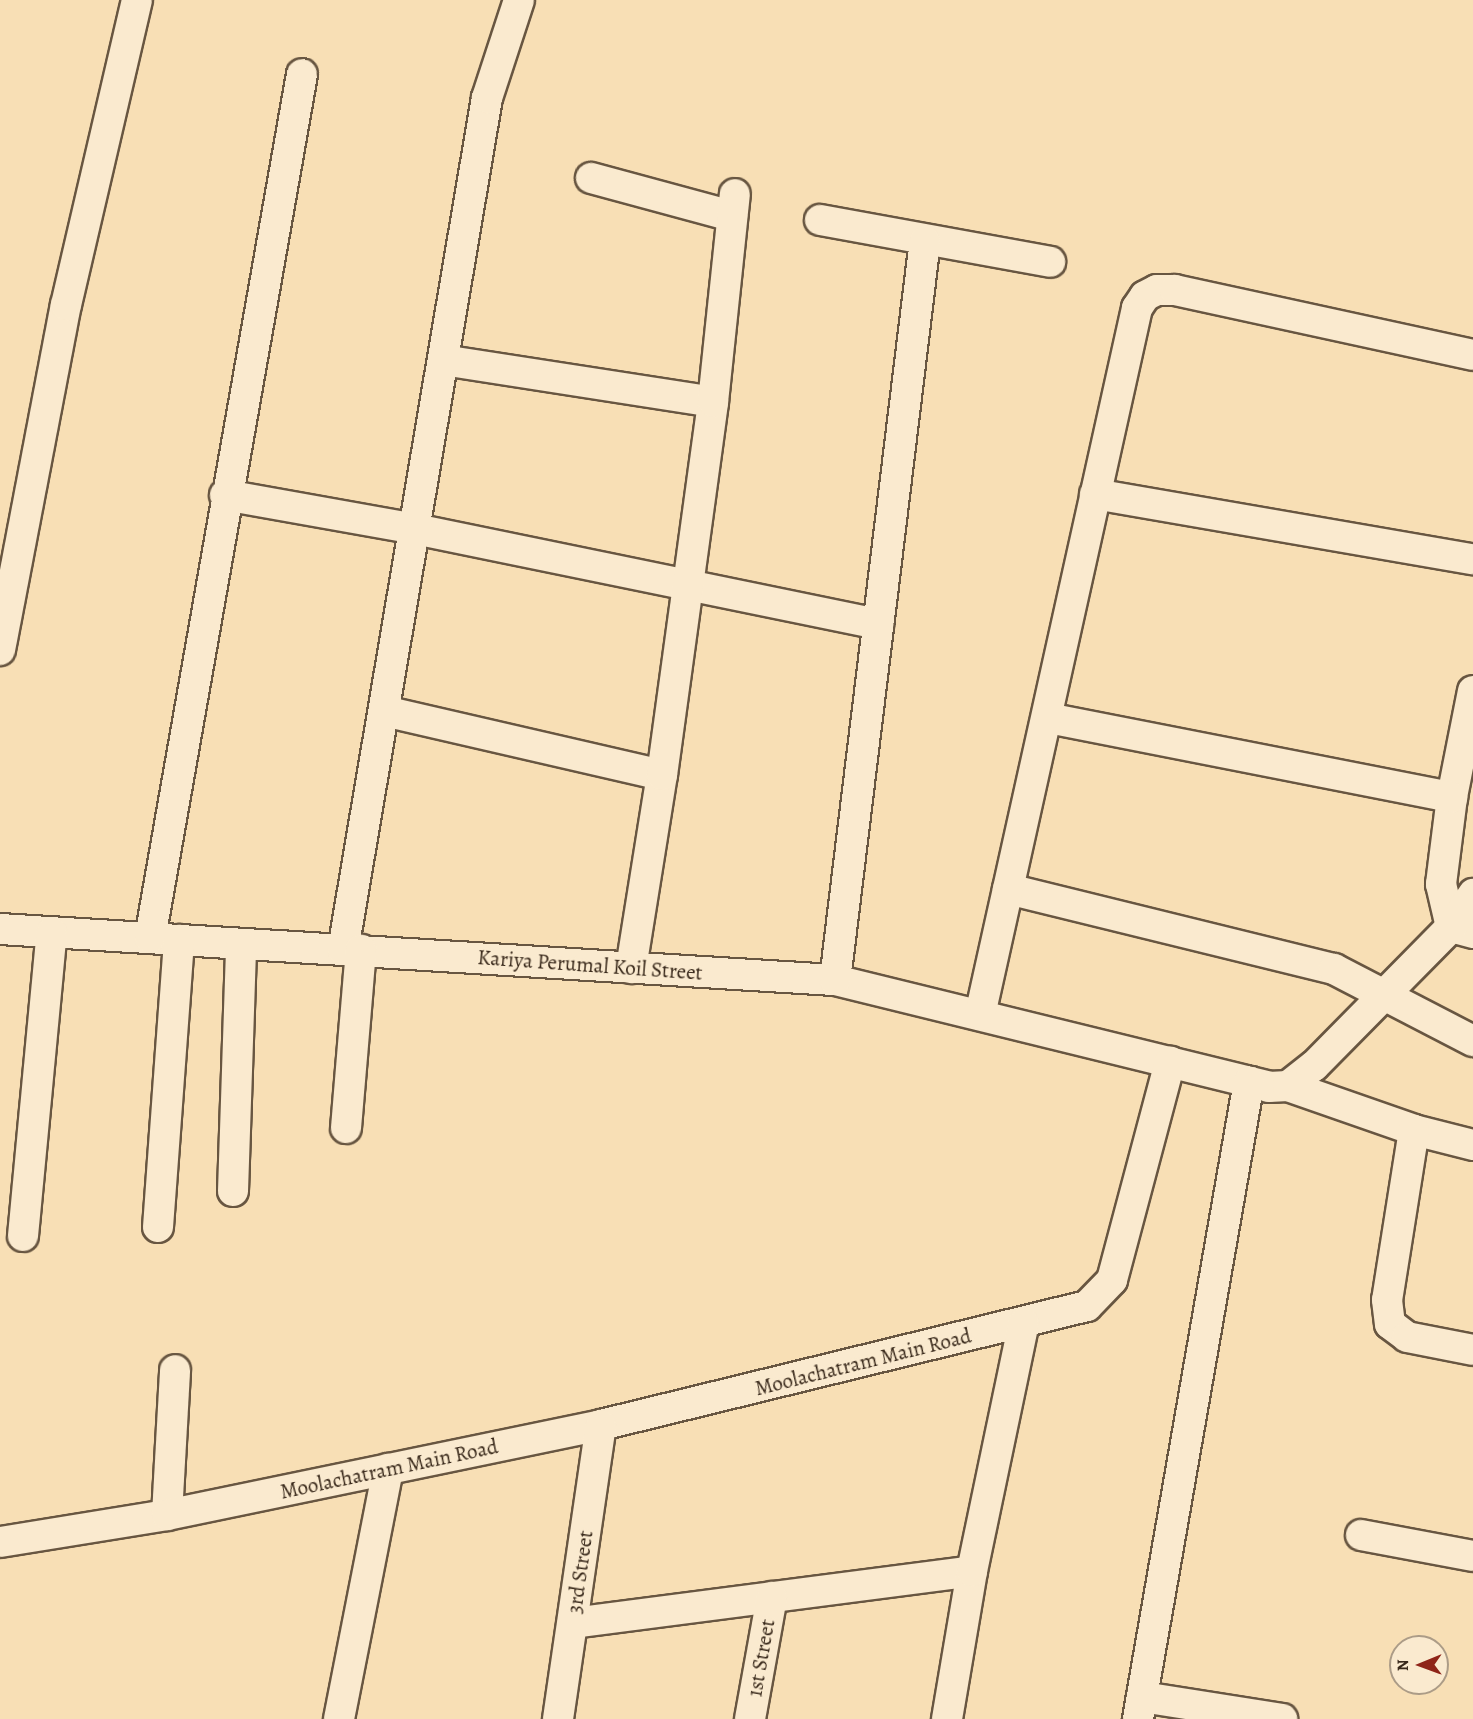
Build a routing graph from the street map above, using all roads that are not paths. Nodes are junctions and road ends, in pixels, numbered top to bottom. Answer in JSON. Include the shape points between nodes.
{"nodes":[{"id":1,"x":137,"y":0,"type":"edge"},
{"id":2,"x":519,"y":0,"type":"edge"},
{"id":3,"x":302,"y":74,"type":"dead end"},
{"id":4,"x":591,"y":178,"type":"dead end"},
{"id":5,"x":820,"y":220,"type":"dead end"},
{"id":6,"x":925,"y":241,"type":"junction"},
{"id":7,"x":1050,"y":262,"type":"dead end"},
{"id":8,"x":1473,"y":355,"type":"edge"},
{"id":9,"x":443,"y":360,"type":"junction"},
{"id":10,"x":713,"y":402,"type":"junction"},
{"id":11,"x":225,"y":495,"type":"junction"},
{"id":12,"x":1095,"y":495,"type":"junction"},
{"id":13,"x":415,"y":529,"type":"junction"},
{"id":14,"x":1473,"y":559,"type":"edge"},
{"id":15,"x":688,"y":587,"type":"junction"},
{"id":16,"x":878,"y":624,"type":"junction"},
{"id":17,"x":0,"y":650,"type":"edge"},
{"id":18,"x":1473,"y":691,"type":"edge"},
{"id":19,"x":384,"y":711,"type":"junction"},
{"id":20,"x":1048,"y":718,"type":"junction"},
{"id":21,"x":662,"y":775,"type":"junction"},
{"id":22,"x":1452,"y":797,"type":"junction"},
{"id":23,"x":1008,"y":889,"type":"junction"},
{"id":24,"x":1473,"y":894,"type":"edge"},
{"id":25,"x":0,"y":929,"type":"edge"},
{"id":26,"x":1462,"y":930,"type":"edge"},
{"id":27,"x":52,"y":932,"type":"junction"},
{"id":28,"x":150,"y":938,"type":"junction"},
{"id":29,"x":179,"y":940,"type":"junction"},
{"id":30,"x":242,"y":944,"type":"junction"},
{"id":31,"x":352,"y":950,"type":"junction"},
{"id":32,"x":631,"y":968,"type":"junction"},
{"id":33,"x":835,"y":980,"type":"junction"},
{"id":34,"x":1383,"y":996,"type":"junction"},
{"id":35,"x":980,"y":1016,"type":"junction"},
{"id":36,"x":1473,"y":1041,"type":"edge"},
{"id":37,"x":1170,"y":1062,"type":"junction"},
{"id":38,"x":1250,"y":1082,"type":"junction"},
{"id":39,"x":1288,"y":1086,"type":"junction"},
{"id":40,"x":346,"y":1128,"type":"dead end"},
{"id":41,"x":1414,"y":1130,"type":"junction"},
{"id":42,"x":1473,"y":1145,"type":"edge"},
{"id":43,"x":233,"y":1191,"type":"dead end"},
{"id":44,"x":158,"y":1227,"type":"dead end"},
{"id":45,"x":23,"y":1236,"type":"dead end"},
{"id":46,"x":1024,"y":1323,"type":"junction"},
{"id":47,"x":1473,"y":1350,"type":"edge"},
{"id":48,"x":175,"y":1370,"type":"dead end"},
{"id":49,"x":601,"y":1425,"type":"junction"},
{"id":50,"x":388,"y":1469,"type":"junction"},
{"id":51,"x":167,"y":1515,"type":"junction"},
{"id":52,"x":1361,"y":1535,"type":"dead end"},
{"id":53,"x":0,"y":1542,"type":"edge"},
{"id":54,"x":1473,"y":1556,"type":"edge"},
{"id":55,"x":972,"y":1571,"type":"junction"},
{"id":56,"x":772,"y":1597,"type":"junction"},
{"id":57,"x":573,"y":1623,"type":"junction"},
{"id":58,"x":1140,"y":1708,"type":"edge"},
{"id":59,"x":339,"y":1719,"type":"edge"},
{"id":60,"x":558,"y":1719,"type":"edge"},
{"id":61,"x":750,"y":1719,"type":"edge"},
{"id":62,"x":947,"y":1719,"type":"edge"},
{"id":63,"x":1282,"y":1719,"type":"edge"}],
"edges":[{"from":1,"to":17,"type":"street","via":[[66,305]]},
{"from":2,"to":9,"type":"street","via":[[487,98]]},
{"from":3,"to":11,"type":"street"},
{"from":4,"to":10,"type":"street","via":[[733,205]]},
{"from":5,"to":6,"type":"street"},
{"from":6,"to":7,"type":"street"},
{"from":6,"to":16,"type":"street"},
{"from":8,"to":12,"type":"street","via":[[1175,290],[1157,290],[1145,296],[1137,308]]},
{"from":9,"to":10,"type":"street"},
{"from":9,"to":13,"type":"street"},
{"from":10,"to":15,"type":"street"},
{"from":11,"to":13,"type":"street"},
{"from":11,"to":28,"type":"street"},
{"from":12,"to":14,"type":"street"},
{"from":12,"to":20,"type":"street"},
{"from":13,"to":15,"type":"street"},
{"from":13,"to":19,"type":"street"},
{"from":15,"to":16,"type":"street"},
{"from":15,"to":21,"type":"street"},
{"from":16,"to":33,"type":"street"},
{"from":18,"to":22,"type":"street"},
{"from":19,"to":21,"type":"street"},
{"from":19,"to":31,"type":"street"},
{"from":20,"to":22,"type":"street"},
{"from":20,"to":23,"type":"street"},
{"from":21,"to":32,"type":"street"},
{"from":22,"to":26,"type":"street","via":[[1442,884]]},
{"from":23,"to":34,"type":"street","via":[[1334,969]]},
{"from":23,"to":35,"type":"street"},
{"from":24,"to":26,"type":"street"},
{"from":25,"to":27,"type":"street","name":"Kariya Perumal Koil Street"},
{"from":26,"to":34,"type":"street"},
{"from":27,"to":28,"type":"street","name":"Kariya Perumal Koil Street"},
{"from":27,"to":45,"type":"street"},
{"from":28,"to":29,"type":"street","name":"Kariya Perumal Koil Street"},
{"from":29,"to":30,"type":"street","name":"Kariya Perumal Koil Street"},
{"from":29,"to":44,"type":"street"},
{"from":30,"to":31,"type":"street","name":"Kariya Perumal Koil Street"},
{"from":30,"to":43,"type":"street"},
{"from":31,"to":32,"type":"street","name":"Kariya Perumal Koil Street"},
{"from":31,"to":40,"type":"street"},
{"from":32,"to":33,"type":"street","name":"Kariya Perumal Koil Street"},
{"from":33,"to":35,"type":"street","name":"Kariya Perumal Koil Street"},
{"from":34,"to":36,"type":"street"},
{"from":34,"to":39,"type":"street","via":[[1314,1066]]},
{"from":35,"to":37,"type":"street","name":"Kariya Perumal Koil Street"},
{"from":37,"to":38,"type":"street"},
{"from":37,"to":46,"type":"street","name":"Moolachatram Main Road","via":[[1112,1280],[1087,1306]]},
{"from":38,"to":39,"type":"street"},
{"from":38,"to":58,"type":"street"},
{"from":39,"to":41,"type":"street"},
{"from":41,"to":42,"type":"street"},
{"from":41,"to":47,"type":"street","via":[[1387,1300],[1390,1324],[1407,1336]]},
{"from":46,"to":49,"type":"street","name":"Moolachatram Main Road"},
{"from":46,"to":55,"type":"street"},
{"from":48,"to":51,"type":"street"},
{"from":49,"to":50,"type":"street","name":"Moolachatram Main Road"},
{"from":49,"to":57,"type":"street","name":"3rd Street"},
{"from":50,"to":51,"type":"street","name":"Moolachatram Main Road"},
{"from":50,"to":59,"type":"street"},
{"from":51,"to":53,"type":"street","name":"Moolachatram Main Road"},
{"from":52,"to":54,"type":"street"},
{"from":55,"to":56,"type":"street"},
{"from":55,"to":62,"type":"street"},
{"from":56,"to":57,"type":"street"},
{"from":56,"to":61,"type":"street","name":"1st Street"},
{"from":57,"to":60,"type":"street","name":"3rd Street"},
{"from":58,"to":63,"type":"street"}]}
